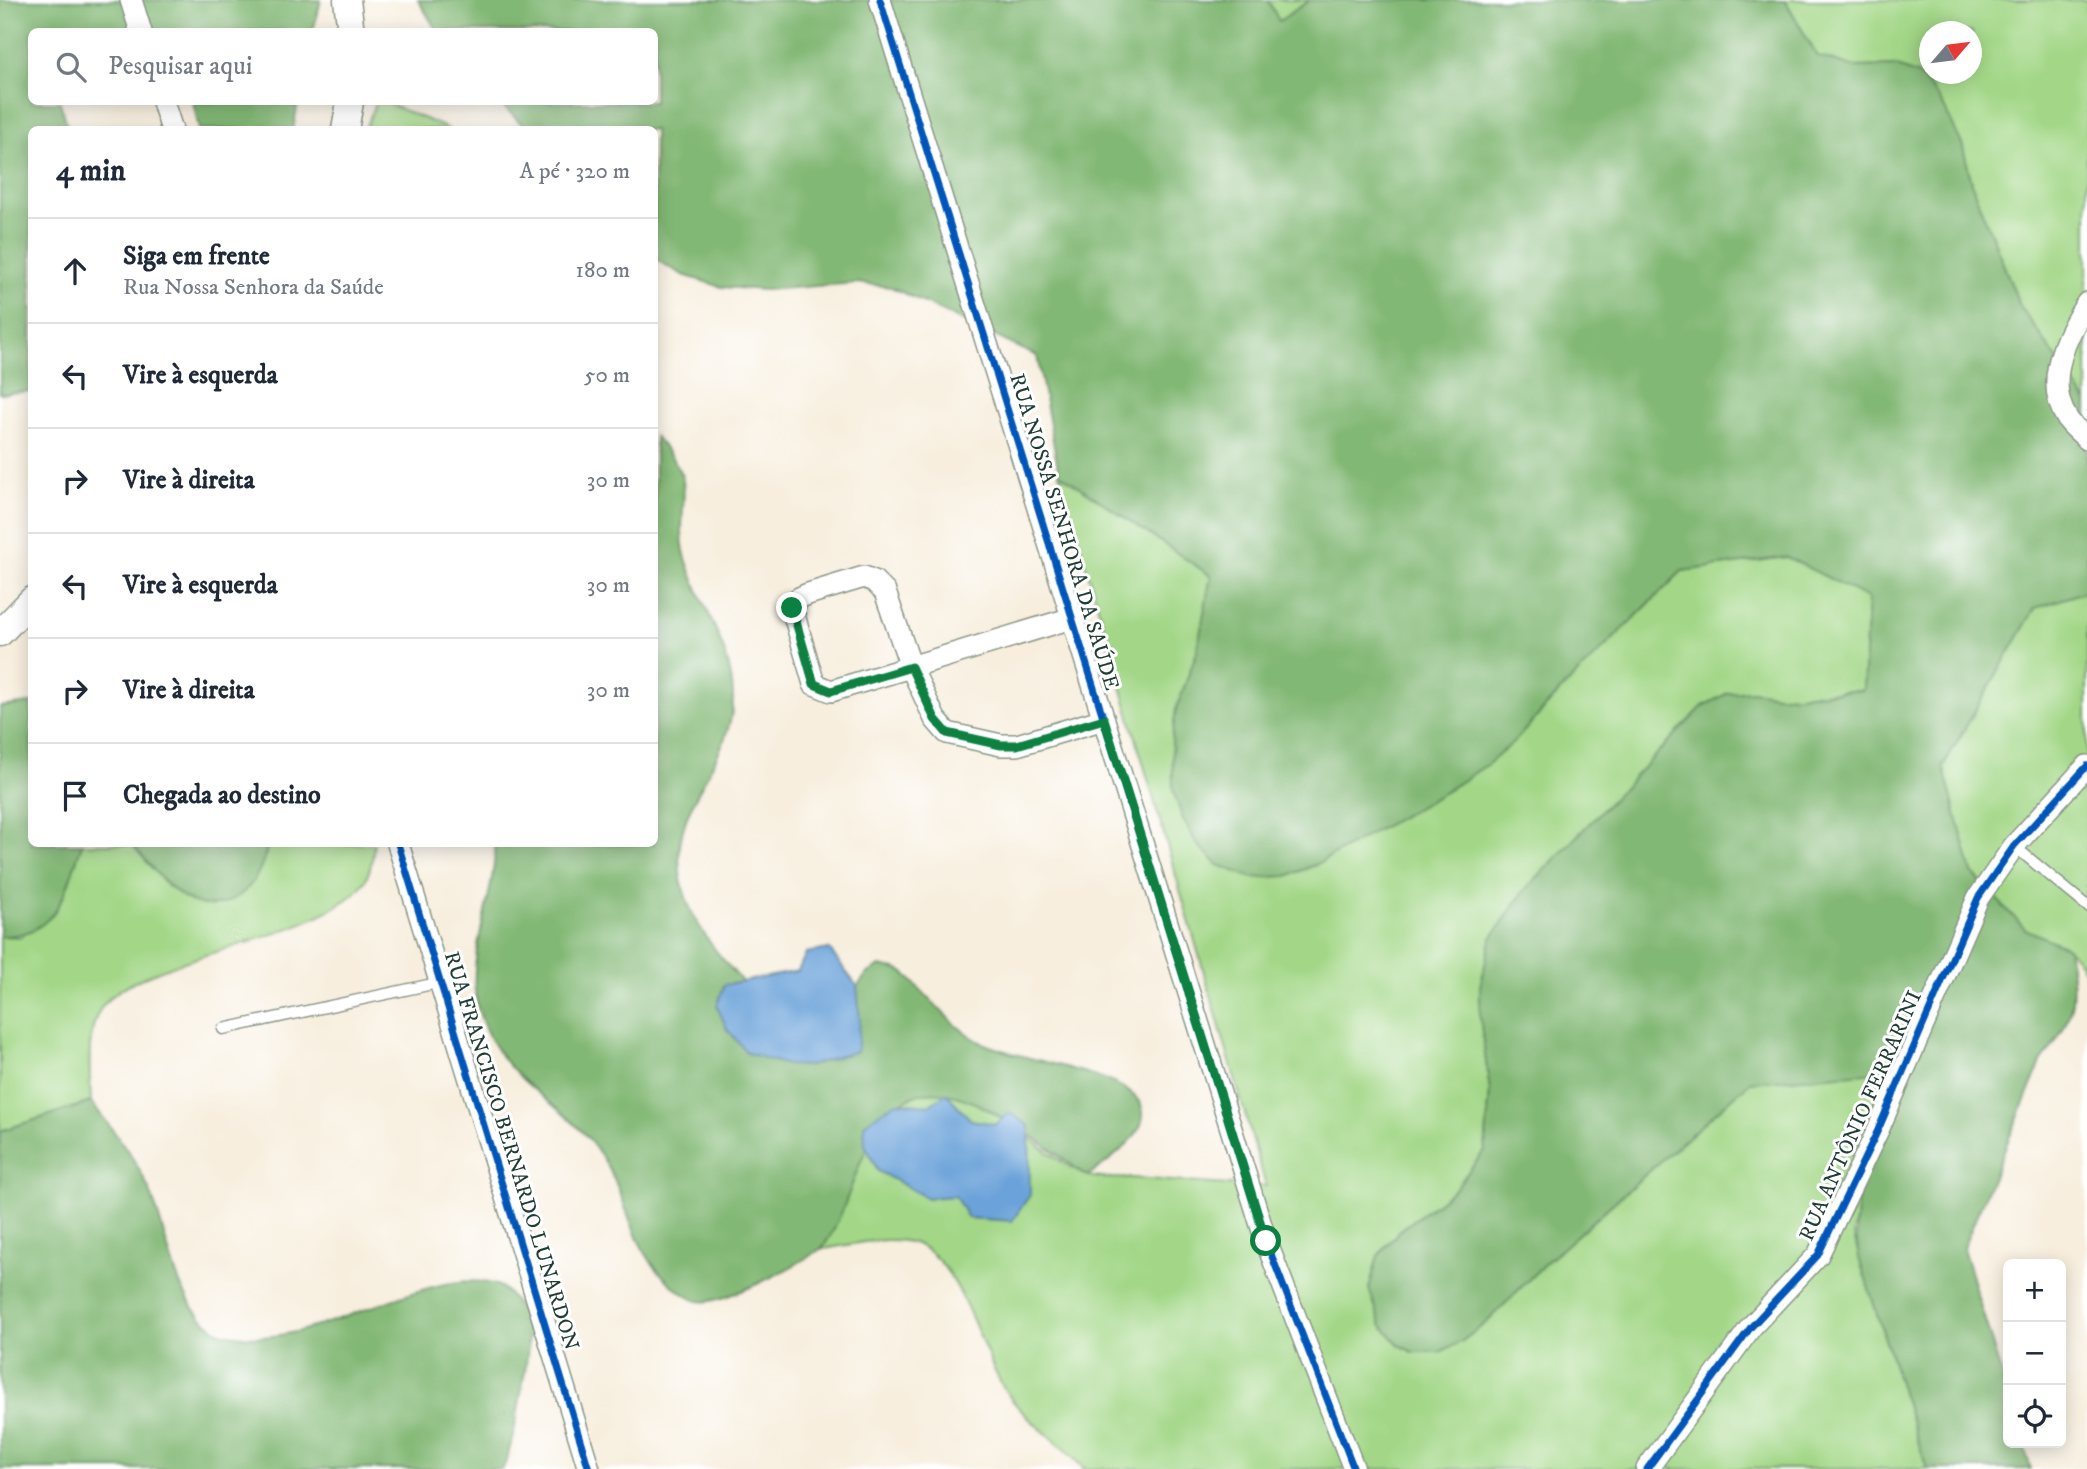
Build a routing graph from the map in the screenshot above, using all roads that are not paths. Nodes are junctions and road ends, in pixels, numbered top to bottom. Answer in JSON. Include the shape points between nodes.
{"nodes":[{"id":1,"x":131,"y":0,"type":"edge"},
{"id":2,"x":347,"y":0,"type":"edge"},
{"id":3,"x":880,"y":0,"type":"edge"},
{"id":4,"x":140,"y":28,"type":"edge"},
{"id":5,"x":350,"y":28,"type":"edge"},
{"id":6,"x":164,"y":105,"type":"edge"},
{"id":7,"x":349,"y":105,"type":"edge"},
{"id":8,"x":171,"y":126,"type":"edge"},
{"id":9,"x":346,"y":126,"type":"edge"},
{"id":10,"x":2087,"y":303,"type":"edge"},
{"id":11,"x":2087,"y":439,"type":"edge"},
{"id":12,"x":28,"y":604,"type":"edge"},
{"id":13,"x":1072,"y":618,"type":"junction"},
{"id":14,"x":0,"y":633,"type":"edge"},
{"id":15,"x":911,"y":667,"type":"junction"},
{"id":16,"x":1104,"y":719,"type":"junction"},
{"id":17,"x":2087,"y":766,"type":"edge"},
{"id":18,"x":2014,"y":846,"type":"junction"},
{"id":19,"x":399,"y":847,"type":"edge"},
{"id":20,"x":2087,"y":906,"type":"edge"},
{"id":21,"x":442,"y":982,"type":"junction"},
{"id":22,"x":223,"y":1029,"type":"dead end"},
{"id":23,"x":589,"y":1469,"type":"edge"},
{"id":24,"x":1354,"y":1469,"type":"edge"},
{"id":25,"x":1647,"y":1469,"type":"edge"}],
"edges":[{"from":1,"to":4,"type":"street"},
{"from":2,"to":5,"type":"street"},
{"from":3,"to":13,"type":"street","name":"RUA NOSSA SENHORA DA SAÚDE"},
{"from":6,"to":8,"type":"street"},
{"from":7,"to":9,"type":"street"},
{"from":10,"to":11,"type":"street","via":[[2067,334],[2057,382],[2067,418]]},
{"from":12,"to":14,"type":"street"},
{"from":13,"to":15,"type":"street"},
{"from":13,"to":16,"type":"street","name":"RUA NOSSA SENHORA DA SAÚDE"},
{"from":15,"to":15,"type":"street","via":[[822,690],[814,684],[792,608],[808,594],[864,578],[874,581],[885,592]]},
{"from":15,"to":16,"type":"street","via":[[935,719],[947,733],[1017,745]]},
{"from":16,"to":24,"type":"street","name":"RUA NOSSA SENHORA DA SAÚDE","via":[[1266,1241]]},
{"from":17,"to":18,"type":"street","name":"RUA ANTÔNIO FERRARINI"},
{"from":18,"to":20,"type":"lane"},
{"from":18,"to":25,"type":"street","name":"RUA ANTÔNIO FERRARINI","via":[[1978,898],[1818,1255],[1751,1327]]},
{"from":19,"to":21,"type":"street","name":"RUA FRANCISCO BERNARDO LUNARDON"},
{"from":21,"to":22,"type":"lane"},
{"from":21,"to":23,"type":"street","name":"RUA FRANCISCO BERNARDO LUNARDON"}]}
